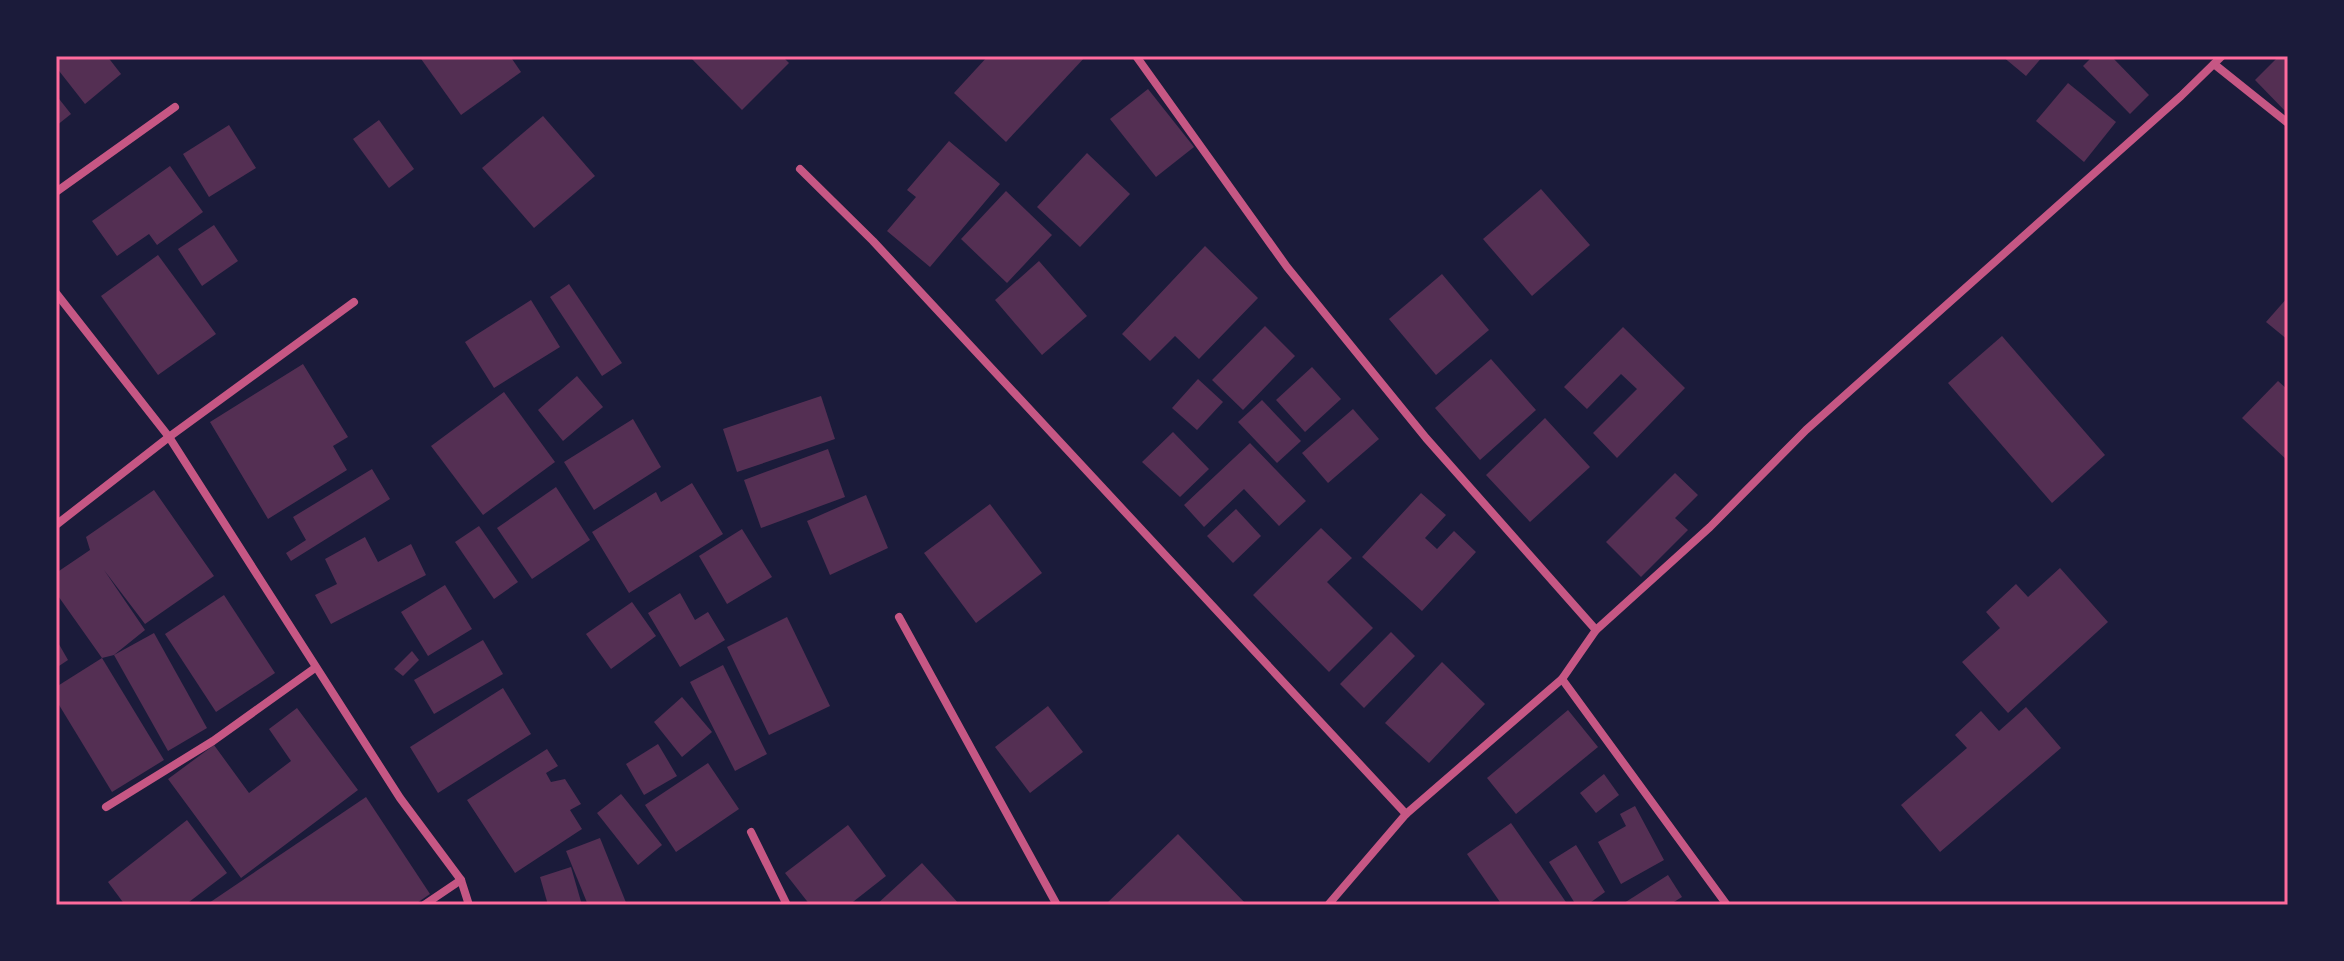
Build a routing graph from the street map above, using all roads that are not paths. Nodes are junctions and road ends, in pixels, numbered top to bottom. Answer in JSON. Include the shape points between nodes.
{"nodes":[{"id":1,"x":1136,"y":56,"type":"edge"},
{"id":2,"x":2222,"y":56,"type":"edge"},
{"id":3,"x":2214,"y":64,"type":"junction"},
{"id":4,"x":175,"y":107,"type":"dead end"},
{"id":5,"x":2288,"y":123,"type":"edge"},
{"id":6,"x":800,"y":169,"type":"dead end"},
{"id":7,"x":56,"y":192,"type":"edge"},
{"id":8,"x":56,"y":293,"type":"edge"},
{"id":9,"x":354,"y":302,"type":"dead end"},
{"id":10,"x":169,"y":437,"type":"junction"},
{"id":11,"x":56,"y":525,"type":"edge"},
{"id":12,"x":899,"y":617,"type":"dead end"},
{"id":13,"x":1596,"y":630,"type":"junction"},
{"id":14,"x":315,"y":668,"type":"junction"},
{"id":15,"x":1562,"y":679,"type":"junction"},
{"id":16,"x":106,"y":807,"type":"dead end"},
{"id":17,"x":1406,"y":814,"type":"junction"},
{"id":18,"x":751,"y":832,"type":"dead end"},
{"id":19,"x":461,"y":880,"type":"junction"},
{"id":20,"x":424,"y":905,"type":"edge"},
{"id":21,"x":469,"y":905,"type":"edge"},
{"id":22,"x":787,"y":905,"type":"edge"},
{"id":23,"x":1057,"y":905,"type":"edge"},
{"id":24,"x":1328,"y":905,"type":"edge"},
{"id":25,"x":1727,"y":905,"type":"edge"}],
"edges":[{"from":1,"to":13,"type":"street","via":[[1287,267],[1426,438]]},
{"from":2,"to":3,"type":"street"},
{"from":3,"to":5,"type":"street"},
{"from":3,"to":13,"type":"street","via":[[1806,430],[1710,527]]},
{"from":4,"to":7,"type":"street"},
{"from":6,"to":17,"type":"street","via":[[884,252]]},
{"from":8,"to":10,"type":"street"},
{"from":9,"to":10,"type":"street"},
{"from":10,"to":11,"type":"street"},
{"from":10,"to":14,"type":"street"},
{"from":12,"to":23,"type":"street"},
{"from":13,"to":15,"type":"street"},
{"from":14,"to":16,"type":"street","via":[[213,741]]},
{"from":14,"to":19,"type":"street"},
{"from":15,"to":17,"type":"street"},
{"from":15,"to":25,"type":"street"},
{"from":17,"to":24,"type":"street"},
{"from":18,"to":22,"type":"street"},
{"from":19,"to":20,"type":"street"},
{"from":19,"to":21,"type":"street"}]}
